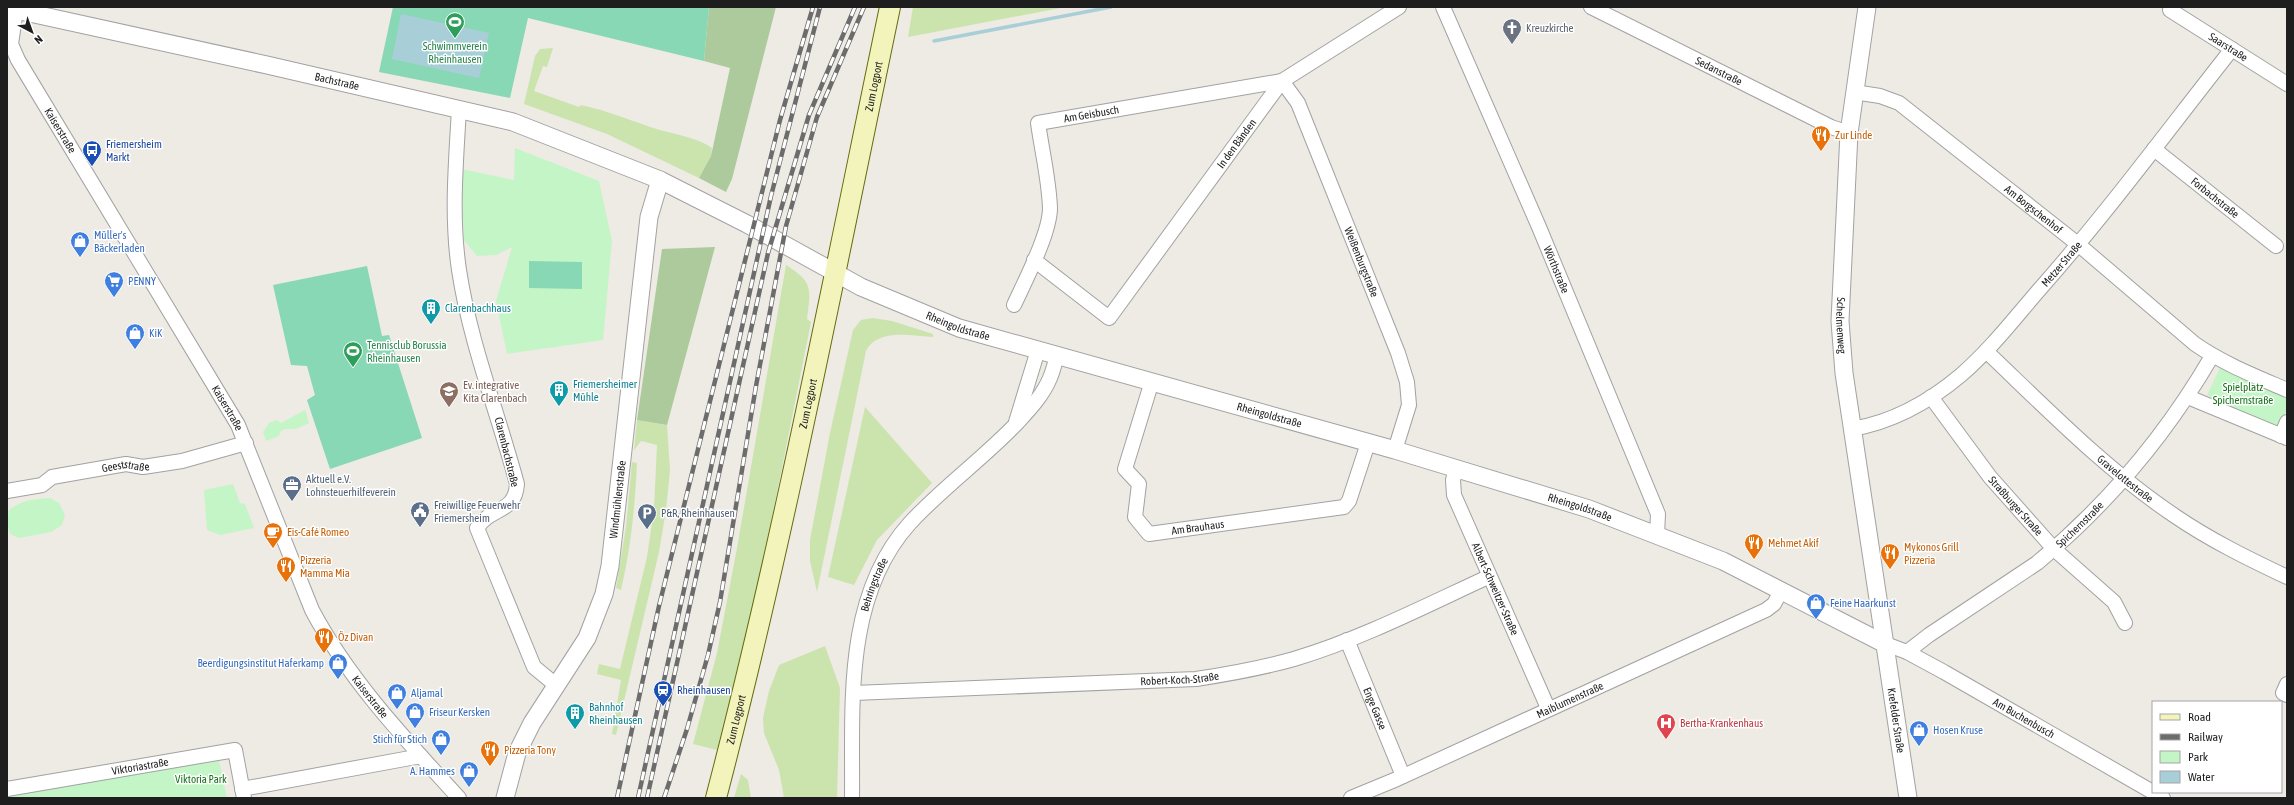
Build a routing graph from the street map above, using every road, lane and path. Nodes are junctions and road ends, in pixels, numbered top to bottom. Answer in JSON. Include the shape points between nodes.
{"nodes":[{"id":1,"x":890,"y":7,"type":"edge"},
{"id":2,"x":1399,"y":7,"type":"edge"},
{"id":3,"x":1443,"y":7,"type":"edge"},
{"id":4,"x":1591,"y":7,"type":"edge"},
{"id":5,"x":1867,"y":7,"type":"edge"},
{"id":6,"x":11,"y":9,"type":"edge"},
{"id":7,"x":2170,"y":10,"type":"dead end"},
{"id":8,"x":2232,"y":49,"type":"junction"},
{"id":9,"x":1282,"y":81,"type":"junction"},
{"id":10,"x":2287,"y":84,"type":"edge"},
{"id":11,"x":1854,"y":92,"type":"junction"},
{"id":12,"x":459,"y":109,"type":"junction"},
{"id":13,"x":1849,"y":133,"type":"junction"},
{"id":14,"x":2154,"y":149,"type":"junction"},
{"id":15,"x":660,"y":180,"type":"junction"},
{"id":16,"x":2079,"y":245,"type":"junction"},
{"id":17,"x":2276,"y":246,"type":"dead end"},
{"id":18,"x":1034,"y":260,"type":"junction"},
{"id":19,"x":835,"y":274,"type":"junction"},
{"id":20,"x":1014,"y":305,"type":"dead end"},
{"id":21,"x":1038,"y":350,"type":"junction"},
{"id":22,"x":1986,"y":351,"type":"junction"},
{"id":23,"x":1057,"y":355,"type":"junction"},
{"id":24,"x":2212,"y":356,"type":"junction"},
{"id":25,"x":1152,"y":381,"type":"junction"},
{"id":26,"x":2287,"y":390,"type":"edge"},
{"id":27,"x":1931,"y":397,"type":"junction"},
{"id":28,"x":2188,"y":397,"type":"junction"},
{"id":29,"x":2287,"y":422,"type":"edge"},
{"id":30,"x":1015,"y":424,"type":"junction"},
{"id":31,"x":1852,"y":429,"type":"junction"},
{"id":32,"x":2284,"y":437,"type":"edge"},
{"id":33,"x":246,"y":443,"type":"junction"},
{"id":34,"x":1368,"y":443,"type":"junction"},
{"id":35,"x":1395,"y":450,"type":"junction"},
{"id":36,"x":1456,"y":468,"type":"junction"},
{"id":37,"x":2126,"y":479,"type":"junction"},
{"id":38,"x":7,"y":491,"type":"edge"},
{"id":39,"x":1657,"y":535,"type":"junction"},
{"id":40,"x":2054,"y":549,"type":"junction"},
{"id":41,"x":1488,"y":577,"type":"junction"},
{"id":42,"x":2287,"y":577,"type":"edge"},
{"id":43,"x":1781,"y":591,"type":"junction"},
{"id":44,"x":2125,"y":623,"type":"dead end"},
{"id":45,"x":1347,"y":640,"type":"junction"},
{"id":46,"x":1883,"y":643,"type":"junction"},
{"id":47,"x":1907,"y":652,"type":"junction"},
{"id":48,"x":2287,"y":684,"type":"edge"},
{"id":49,"x":557,"y":686,"type":"junction"},
{"id":50,"x":854,"y":693,"type":"junction"},
{"id":51,"x":2287,"y":695,"type":"edge"},
{"id":52,"x":1548,"y":708,"type":"junction"},
{"id":53,"x":421,"y":756,"type":"junction"},
{"id":54,"x":1403,"y":776,"type":"junction"},
{"id":55,"x":7,"y":789,"type":"edge"},
{"id":56,"x":2152,"y":792,"type":"edge"},
{"id":57,"x":2154,"y":793,"type":"edge"},
{"id":58,"x":243,"y":794,"type":"edge"},
{"id":59,"x":459,"y":798,"type":"edge"},
{"id":60,"x":505,"y":798,"type":"edge"},
{"id":61,"x":716,"y":798,"type":"edge"},
{"id":62,"x":852,"y":798,"type":"edge"},
{"id":63,"x":1351,"y":798,"type":"edge"},
{"id":64,"x":1908,"y":798,"type":"edge"},
{"id":65,"x":2163,"y":798,"type":"edge"}],
"edges":[{"from":1,"to":19,"type":"main road","name":"Zum Logport"},
{"from":2,"to":9,"type":"street","name":"In den Bänden"},
{"from":3,"to":39,"type":"street","name":"Wörthstraße","via":[[1539,227],[1658,514]]},
{"from":4,"to":13,"type":"street","name":"Sedanstraße","via":[[1826,124]]},
{"from":5,"to":11,"type":"street","name":"Schelmenweg"},
{"from":6,"to":12,"type":"street","name":"Bachstraße"},
{"from":6,"to":33,"type":"street","name":"Kaiserstraße","via":[[11,44],[18,60],[221,393]]},
{"from":7,"to":8,"type":"street","name":"Saarstraße"},
{"from":8,"to":10,"type":"street","name":"Saarstraße"},
{"from":8,"to":14,"type":"street","name":"Metzer Straße"},
{"from":9,"to":18,"type":"street","name":"Am Geisbusch","via":[[1038,123],[1050,209],[1047,226]]},
{"from":9,"to":18,"type":"street","name":"In den Bänden","via":[[1109,318]]},
{"from":9,"to":35,"type":"street","name":"Weißenburgstraße","via":[[1298,103],[1407,382],[1410,405]]},
{"from":11,"to":13,"type":"street","name":"Schelmenweg"},
{"from":11,"to":16,"type":"street","name":"Am Borgschenhof","via":[[1880,96],[1899,103]]},
{"from":12,"to":15,"type":"street","name":"Bachstraße","via":[[513,122]]},
{"from":12,"to":49,"type":"street","name":"Clarenbachstraße","via":[[454,200],[459,269],[469,318],[517,484],[517,496],[510,505],[483,518],[477,528],[534,667]]},
{"from":13,"to":31,"type":"street","name":"Schelmenweg","via":[[1840,322]]},
{"from":14,"to":16,"type":"street","name":"Metzer Straße"},
{"from":14,"to":17,"type":"street","name":"Forbachstraße"},
{"from":15,"to":19,"type":"street","name":"Rheingoldstraße","via":[[747,224]]},
{"from":15,"to":49,"type":"street","name":"Windmühlenstraße","via":[[649,217],[610,566],[604,594],[587,638]]},
{"from":16,"to":22,"type":"street","name":"Metzer Straße"},
{"from":16,"to":24,"type":"street","name":"Am Borgschenhof"},
{"from":18,"to":20,"type":"street","name":"Am Geisbusch"},
{"from":19,"to":21,"type":"street","name":"Rheingoldstraße","via":[[959,328]]},
{"from":19,"to":61,"type":"main road","name":"Zum Logport","via":[[806,416]]},
{"from":21,"to":23,"type":"street","name":"Rheingoldstraße"},
{"from":21,"to":30,"type":"street","name":"Behringstraße"},
{"from":22,"to":27,"type":"street","name":"Metzer Straße","via":[[1961,375]]},
{"from":22,"to":37,"type":"street","name":"Gravelottestraße"},
{"from":23,"to":25,"type":"street","name":"Rheingoldstraße"},
{"from":23,"to":30,"type":"street","name":"Behringstraße","via":[[1049,379],[1034,405]]},
{"from":24,"to":26,"type":"street","name":"Am Borgschenhof"},
{"from":24,"to":28,"type":"street","name":"Spichernstraße"},
{"from":25,"to":34,"type":"street","name":"Rheingoldstraße"},
{"from":25,"to":34,"type":"street","name":"Am Brauhaus","via":[[1125,469],[1139,484],[1135,517],[1149,534],[1344,507],[1349,501]]},
{"from":27,"to":31,"type":"street","name":"Metzer Straße","via":[[1906,413],[1887,421]]},
{"from":27,"to":40,"type":"street","name":"Straßburger Straße","via":[[1990,477]]},
{"from":28,"to":32,"type":"street"},
{"from":28,"to":37,"type":"street","name":"Spichernstraße"},
{"from":29,"to":32,"type":"street"},
{"from":30,"to":50,"type":"street","name":"Behringstraße","via":[[995,446],[926,507],[895,542],[869,592],[860,629]]},
{"from":31,"to":46,"type":"street","name":"Schelmenweg"},
{"from":33,"to":38,"type":"street","name":"Geeststraße","via":[[174,462],[143,467],[126,464],[52,477],[42,485]]},
{"from":33,"to":53,"type":"street","name":"Kaiserstraße","via":[[312,610],[325,635],[380,709]]},
{"from":34,"to":35,"type":"street","name":"Rheingoldstraße"},
{"from":35,"to":36,"type":"street","name":"Rheingoldstraße"},
{"from":36,"to":39,"type":"street","name":"Rheingoldstraße","via":[[1589,510]]},
{"from":36,"to":41,"type":"street","name":"Albert-Schweitzer-Straße","via":[[1453,480],[1454,496]]},
{"from":37,"to":40,"type":"street","name":"Spichernstraße"},
{"from":37,"to":42,"type":"street","name":"Gravelottestraße","via":[[2175,516],[2215,541]]},
{"from":39,"to":43,"type":"street","name":"Rheingoldstraße","via":[[1723,561]]},
{"from":40,"to":44,"type":"street","name":"Straßburger Straße","via":[[2114,602]]},
{"from":40,"to":47,"type":"street","name":"Spichernstraße"},
{"from":41,"to":45,"type":"street","name":"Robert-Koch-Straße"},
{"from":41,"to":52,"type":"street","name":"Albert-Schweitzer-Straße"},
{"from":43,"to":46,"type":"street","name":"Rheingoldstraße"},
{"from":43,"to":52,"type":"street","name":"Maiblumenstraße","via":[[1774,604],[1766,610]]},
{"from":45,"to":50,"type":"street","name":"Robert-Koch-Straße","via":[[1294,659],[1247,671],[1196,679]]},
{"from":45,"to":54,"type":"street","name":"Enge Gasse"},
{"from":46,"to":47,"type":"street","name":"Am Buchenbusch"},
{"from":46,"to":64,"type":"street","name":"Krefelder Straße"},
{"from":47,"to":56,"type":"street","name":"Am Buchenbusch"},
{"from":48,"to":51,"type":"street","via":[[2283,692]]},
{"from":49,"to":60,"type":"street","name":"Windmühlenstraße","via":[[532,723],[517,752]]},
{"from":50,"to":62,"type":"street","name":"Behringstraße"},
{"from":52,"to":54,"type":"street","name":"Maiblumenstraße"},
{"from":53,"to":58,"type":"street","name":"Viktoriastraße"},
{"from":53,"to":59,"type":"street","name":"Kaiserstraße"},
{"from":54,"to":63,"type":"street","name":"Maiblumenstraße"},
{"from":55,"to":58,"type":"street","name":"Viktoriastraße","via":[[235,750]]},
{"from":57,"to":65,"type":"street","name":"Am Buchenbusch"}]}
